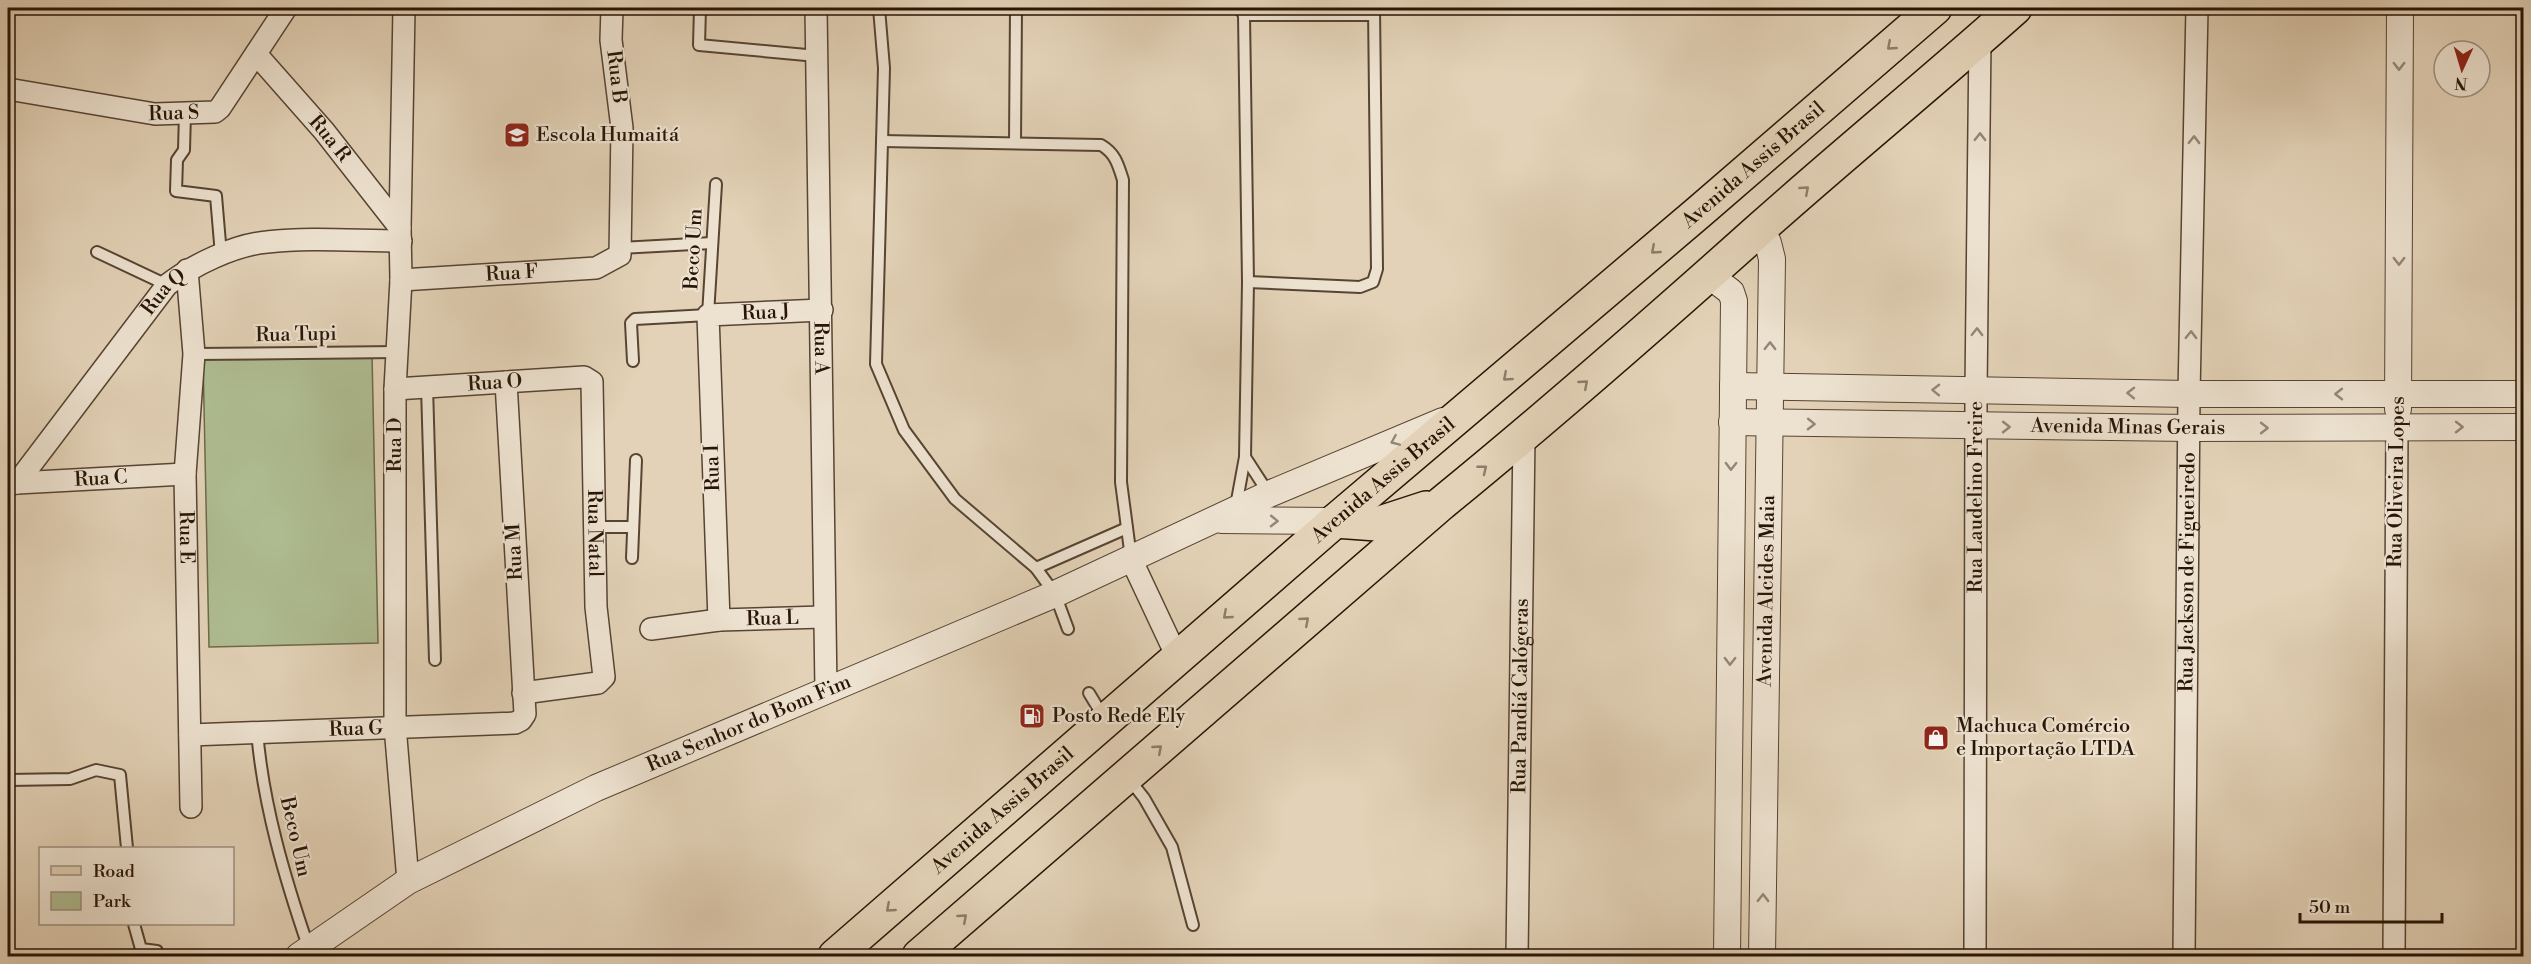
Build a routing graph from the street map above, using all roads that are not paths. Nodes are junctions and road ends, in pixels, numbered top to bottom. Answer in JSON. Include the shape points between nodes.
{"nodes":[{"id":1,"x":286,"y":8,"type":"edge"},
{"id":2,"x":404,"y":8,"type":"edge"},
{"id":3,"x":612,"y":8,"type":"edge"},
{"id":4,"x":700,"y":8,"type":"edge"},
{"id":5,"x":816,"y":8,"type":"edge"},
{"id":6,"x":879,"y":8,"type":"edge"},
{"id":7,"x":1016,"y":8,"type":"edge"},
{"id":8,"x":1935,"y":8,"type":"edge"},
{"id":9,"x":2015,"y":8,"type":"edge"},
{"id":10,"x":2197,"y":8,"type":"edge"},
{"id":11,"x":2400,"y":8,"type":"edge"},
{"id":12,"x":1241,"y":11,"type":"edge"},
{"id":13,"x":1374,"y":11,"type":"edge"},
{"id":14,"x":1980,"y":39,"type":"junction"},
{"id":15,"x":256,"y":54,"type":"junction"},
{"id":16,"x":817,"y":56,"type":"junction"},
{"id":17,"x":8,"y":90,"type":"edge"},
{"id":18,"x":185,"y":113,"type":"junction"},
{"id":19,"x":882,"y":141,"type":"junction"},
{"id":20,"x":1015,"y":142,"type":"junction"},
{"id":21,"x":716,"y":184,"type":"dead end"},
{"id":22,"x":1699,"y":212,"type":"junction"},
{"id":23,"x":1761,"y":228,"type":"junction"},
{"id":24,"x":400,"y":235,"type":"junction"},
{"id":25,"x":712,"y":243,"type":"junction"},
{"id":26,"x":620,"y":251,"type":"junction"},
{"id":27,"x":97,"y":252,"type":"dead end"},
{"id":28,"x":221,"y":255,"type":"junction"},
{"id":29,"x":187,"y":270,"type":"junction"},
{"id":30,"x":1710,"y":276,"type":"junction"},
{"id":31,"x":401,"y":280,"type":"junction"},
{"id":32,"x":1248,"y":282,"type":"junction"},
{"id":33,"x":167,"y":285,"type":"junction"},
{"id":34,"x":822,"y":310,"type":"junction"},
{"id":35,"x":708,"y":315,"type":"junction"},
{"id":36,"x":398,"y":352,"type":"junction"},
{"id":37,"x":194,"y":354,"type":"junction"},
{"id":38,"x":633,"y":361,"type":"dead end"},
{"id":39,"x":506,"y":382,"type":"junction"},
{"id":40,"x":593,"y":384,"type":"joint"},
{"id":41,"x":1733,"y":386,"type":"junction"},
{"id":42,"x":427,"y":387,"type":"junction"},
{"id":43,"x":1769,"y":387,"type":"junction"},
{"id":44,"x":395,"y":389,"type":"junction"},
{"id":45,"x":1976,"y":390,"type":"junction"},
{"id":46,"x":2190,"y":394,"type":"junction"},
{"id":47,"x":2398,"y":394,"type":"junction"},
{"id":48,"x":2523,"y":394,"type":"edge"},
{"id":49,"x":1468,"y":410,"type":"junction"},
{"id":50,"x":1732,"y":422,"type":"junction"},
{"id":51,"x":1769,"y":423,"type":"junction"},
{"id":52,"x":1977,"y":427,"type":"junction"},
{"id":53,"x":2397,"y":427,"type":"junction"},
{"id":54,"x":2523,"y":427,"type":"edge"},
{"id":55,"x":2190,"y":428,"type":"junction"},
{"id":56,"x":1524,"y":436,"type":"junction"},
{"id":57,"x":1245,"y":457,"type":"junction"},
{"id":58,"x":636,"y":460,"type":"dead end"},
{"id":59,"x":185,"y":474,"type":"junction"},
{"id":60,"x":12,"y":484,"type":"edge"},
{"id":61,"x":1269,"y":494,"type":"junction"},
{"id":62,"x":1442,"y":503,"type":"junction"},
{"id":63,"x":1226,"y":515,"type":"junction"},
{"id":64,"x":1335,"y":521,"type":"junction"},
{"id":65,"x":595,"y":527,"type":"junction"},
{"id":66,"x":633,"y":527,"type":"junction"},
{"id":67,"x":1126,"y":528,"type":"junction"},
{"id":68,"x":632,"y":558,"type":"dead end"},
{"id":69,"x":1131,"y":559,"type":"junction"},
{"id":70,"x":1036,"y":568,"type":"junction"},
{"id":71,"x":1055,"y":594,"type":"junction"},
{"id":72,"x":823,"y":618,"type":"junction"},
{"id":73,"x":719,"y":620,"type":"junction"},
{"id":74,"x":1068,"y":628,"type":"dead end"},
{"id":75,"x":651,"y":629,"type":"dead end"},
{"id":76,"x":1178,"y":659,"type":"junction"},
{"id":77,"x":435,"y":660,"type":"dead end"},
{"id":78,"x":826,"y":690,"type":"junction"},
{"id":79,"x":523,"y":693,"type":"junction"},
{"id":80,"x":1089,"y":693,"type":"dead end"},
{"id":81,"x":521,"y":720,"type":"joint"},
{"id":82,"x":1106,"y":721,"type":"junction"},
{"id":83,"x":395,"y":726,"type":"junction"},
{"id":84,"x":257,"y":731,"type":"junction"},
{"id":85,"x":190,"y":735,"type":"junction"},
{"id":86,"x":1127,"y":776,"type":"junction"},
{"id":87,"x":8,"y":780,"type":"edge"},
{"id":88,"x":192,"y":807,"type":"dead end"},
{"id":89,"x":127,"y":847,"type":"edge"},
{"id":90,"x":408,"y":881,"type":"junction"},
{"id":91,"x":134,"y":925,"type":"edge"},
{"id":92,"x":1193,"y":925,"type":"dead end"},
{"id":93,"x":304,"y":953,"type":"edge"},
{"id":94,"x":159,"y":957,"type":"edge"},
{"id":95,"x":835,"y":957,"type":"edge"},
{"id":96,"x":919,"y":957,"type":"edge"},
{"id":97,"x":1517,"y":957,"type":"edge"},
{"id":98,"x":1727,"y":957,"type":"edge"},
{"id":99,"x":1762,"y":957,"type":"edge"},
{"id":100,"x":1975,"y":957,"type":"edge"},
{"id":101,"x":2184,"y":957,"type":"edge"},
{"id":102,"x":2394,"y":957,"type":"edge"}],
"edges":[{"from":1,"to":15,"type":"street","name":"Rua S"},
{"from":2,"to":24,"type":"street","name":"Rua D"},
{"from":3,"to":26,"type":"street","name":"Rua B","via":[[611,40],[622,128]]},
{"from":4,"to":16,"type":"lane","via":[[699,45]]},
{"from":5,"to":16,"type":"street","name":"Rua A"},
{"from":6,"to":19,"type":"lane","via":[[884,68]]},
{"from":7,"to":20,"type":"lane"},
{"from":8,"to":22,"type":"main road","name":"Avenida Assis Brasil","one_way":true},
{"from":9,"to":14,"type":"main road"},
{"from":46,"to":10,"type":"street","name":"Rua Jackson de Figueiredo","one_way":true},
{"from":11,"to":47,"type":"street","name":"Rua Oliveira Lopes","one_way":true},
{"from":12,"to":13,"type":"lane"},
{"from":12,"to":32,"type":"lane"},
{"from":13,"to":32,"type":"lane","via":[[1377,269],[1373,282],[1360,287]]},
{"from":23,"to":14,"type":"main road","one_way":true},
{"from":45,"to":14,"type":"street","name":"Rua Laudelino Freire","one_way":true},
{"from":15,"to":18,"type":"street","name":"Rua S","via":[[218,110]]},
{"from":15,"to":24,"type":"street","name":"Rua R","via":[[324,131]]},
{"from":16,"to":34,"type":"street","name":"Rua A"},
{"from":17,"to":18,"type":"street","name":"Rua S","via":[[155,114]]},
{"from":18,"to":28,"type":"lane","via":[[184,150],[177,160],[176,191],[216,196]]},
{"from":19,"to":20,"type":"lane"},
{"from":19,"to":70,"type":"lane","via":[[876,364],[904,430],[955,499]]},
{"from":20,"to":67,"type":"lane","via":[[1101,145],[1117,160],[1123,180],[1121,482]]},
{"from":21,"to":25,"type":"lane","name":"Beco Um"},
{"from":22,"to":23,"type":"main road"},
{"from":22,"to":49,"type":"main road","name":"Avenida Assis Brasil","one_way":true},
{"from":23,"to":30,"type":"main road"},
{"from":43,"to":23,"type":"street","name":"Avenida Alcides Maia","one_way":true,"via":[[1772,259]]},
{"from":24,"to":28,"type":"street","name":"Rua Q","via":[[266,242]]},
{"from":24,"to":31,"type":"street","name":"Rua D"},
{"from":25,"to":26,"type":"lane"},
{"from":25,"to":35,"type":"lane","name":"Beco Um"},
{"from":26,"to":31,"type":"street","name":"Rua F","via":[[596,268]]},
{"from":27,"to":33,"type":"lane"},
{"from":28,"to":29,"type":"street","name":"Rua Q"},
{"from":29,"to":33,"type":"street","name":"Rua Q"},
{"from":29,"to":37,"type":"street","name":"Rua E"},
{"from":30,"to":41,"type":"street","name":"Avenida Alcides Maia","via":[[1731,292],[1734,301]]},
{"from":56,"to":30,"type":"main road","one_way":true},
{"from":31,"to":36,"type":"street","name":"Rua D"},
{"from":32,"to":57,"type":"lane"},
{"from":33,"to":60,"type":"street","name":"Rua Q"},
{"from":34,"to":35,"type":"street","name":"Rua J"},
{"from":34,"to":72,"type":"street","name":"Rua A"},
{"from":35,"to":38,"type":"lane","via":[[635,318]]},
{"from":35,"to":73,"type":"street","name":"Rua I"},
{"from":36,"to":37,"type":"lane","name":"Rua Tupi"},
{"from":36,"to":44,"type":"street","name":"Rua D"},
{"from":37,"to":59,"type":"street","name":"Rua E"},
{"from":39,"to":40,"type":"street","name":"Rua O","via":[[584,377]]},
{"from":39,"to":42,"type":"street","name":"Rua O"},
{"from":39,"to":79,"type":"street","name":"Rua M"},
{"from":40,"to":65,"type":"street","name":"Rua Natal"},
{"from":41,"to":43,"type":"street","name":"Avenida Minas Gerais"},
{"from":41,"to":50,"type":"street","name":"Avenida Alcides Maia"},
{"from":42,"to":44,"type":"street","name":"Rua O"},
{"from":42,"to":77,"type":"lane"},
{"from":45,"to":43,"type":"street","name":"Avenida Minas Gerais","one_way":true},
{"from":43,"to":51,"type":"street","name":"Avenida Alcides Maia"},
{"from":44,"to":83,"type":"street","name":"Rua D"},
{"from":46,"to":45,"type":"street","name":"Avenida Minas Gerais","one_way":true},
{"from":45,"to":52,"type":"street","name":"Rua Laudelino Freire"},
{"from":47,"to":46,"type":"street","name":"Avenida Minas Gerais","one_way":true},
{"from":46,"to":55,"type":"street","name":"Rua Jackson de Figueiredo"},
{"from":47,"to":48,"type":"street","name":"Avenida Minas Gerais"},
{"from":47,"to":53,"type":"street","name":"Rua Oliveira Lopes"},
{"from":49,"to":61,"type":"street","name":"Rua Senhor do Bom Fim","one_way":true},
{"from":49,"to":64,"type":"main road","name":"Avenida Assis Brasil"},
{"from":50,"to":51,"type":"street","name":"Avenida Minas Gerais"},
{"from":50,"to":98,"type":"street","name":"Avenida Alcides Maia","one_way":true},
{"from":51,"to":52,"type":"street","name":"Avenida Minas Gerais","one_way":true},
{"from":99,"to":51,"type":"street","name":"Avenida Alcides Maia","one_way":true},
{"from":52,"to":55,"type":"street","name":"Avenida Minas Gerais","one_way":true},
{"from":52,"to":100,"type":"street","name":"Rua Laudelino Freire"},
{"from":53,"to":54,"type":"street","name":"Avenida Minas Gerais","one_way":true},
{"from":55,"to":53,"type":"street","name":"Avenida Minas Gerais","one_way":true},
{"from":53,"to":102,"type":"street","name":"Rua Oliveira Lopes"},
{"from":55,"to":101,"type":"street","name":"Rua Jackson de Figueiredo"},
{"from":62,"to":56,"type":"main road","one_way":true},
{"from":56,"to":97,"type":"street","name":"Rua Pandiá Calógeras"},
{"from":57,"to":61,"type":"lane"},
{"from":57,"to":63,"type":"lane"},
{"from":58,"to":66,"type":"lane"},
{"from":59,"to":60,"type":"street","name":"Rua C"},
{"from":59,"to":85,"type":"street","name":"Rua E"},
{"from":61,"to":63,"type":"street","name":"Rua Senhor do Bom Fim"},
{"from":62,"to":64,"type":"main road","via":[[1377,524]]},
{"from":86,"to":62,"type":"main road","one_way":true},
{"from":63,"to":64,"type":"street","name":"Rua Senhor do Bom Fim","one_way":true},
{"from":63,"to":69,"type":"street","name":"Rua Senhor do Bom Fim"},
{"from":64,"to":76,"type":"main road","name":"Avenida Assis Brasil","one_way":true},
{"from":65,"to":66,"type":"lane"},
{"from":65,"to":79,"type":"street","name":"Rua Natal","via":[[596,607],[603,680]]},
{"from":66,"to":68,"type":"lane"},
{"from":67,"to":69,"type":"lane"},
{"from":67,"to":70,"type":"lane"},
{"from":69,"to":71,"type":"street","name":"Rua Senhor do Bom Fim"},
{"from":69,"to":76,"type":"street"},
{"from":70,"to":71,"type":"lane"},
{"from":71,"to":74,"type":"lane"},
{"from":71,"to":78,"type":"street","name":"Rua Senhor do Bom Fim"},
{"from":72,"to":73,"type":"street","name":"Rua L"},
{"from":72,"to":78,"type":"street","name":"Rua A"},
{"from":73,"to":75,"type":"street","name":"Rua L"},
{"from":76,"to":82,"type":"main road","name":"Avenida Assis Brasil"},
{"from":78,"to":90,"type":"street","name":"Rua Senhor do Bom Fim","via":[[596,788]]},
{"from":79,"to":81,"type":"street","name":"Rua M","via":[[525,714]]},
{"from":80,"to":82,"type":"lane"},
{"from":81,"to":83,"type":"street","name":"Rua G"},
{"from":82,"to":95,"type":"main road","name":"Avenida Assis Brasil","one_way":true},
{"from":83,"to":84,"type":"street","name":"Rua G"},
{"from":83,"to":90,"type":"street","name":"Rua D"},
{"from":84,"to":85,"type":"street","name":"Rua G"},
{"from":84,"to":93,"type":"lane","name":"Beco Um","via":[[259,758]]},
{"from":85,"to":88,"type":"street","name":"Rua E"},
{"from":86,"to":92,"type":"lane","via":[[1172,847]]},
{"from":96,"to":86,"type":"main road","one_way":true},
{"from":87,"to":89,"type":"lane","via":[[70,779],[96,770],[120,775]]},
{"from":90,"to":93,"type":"street","name":"Rua Senhor do Bom Fim"},
{"from":91,"to":94,"type":"lane","via":[[141,949],[157,951]]}]}
